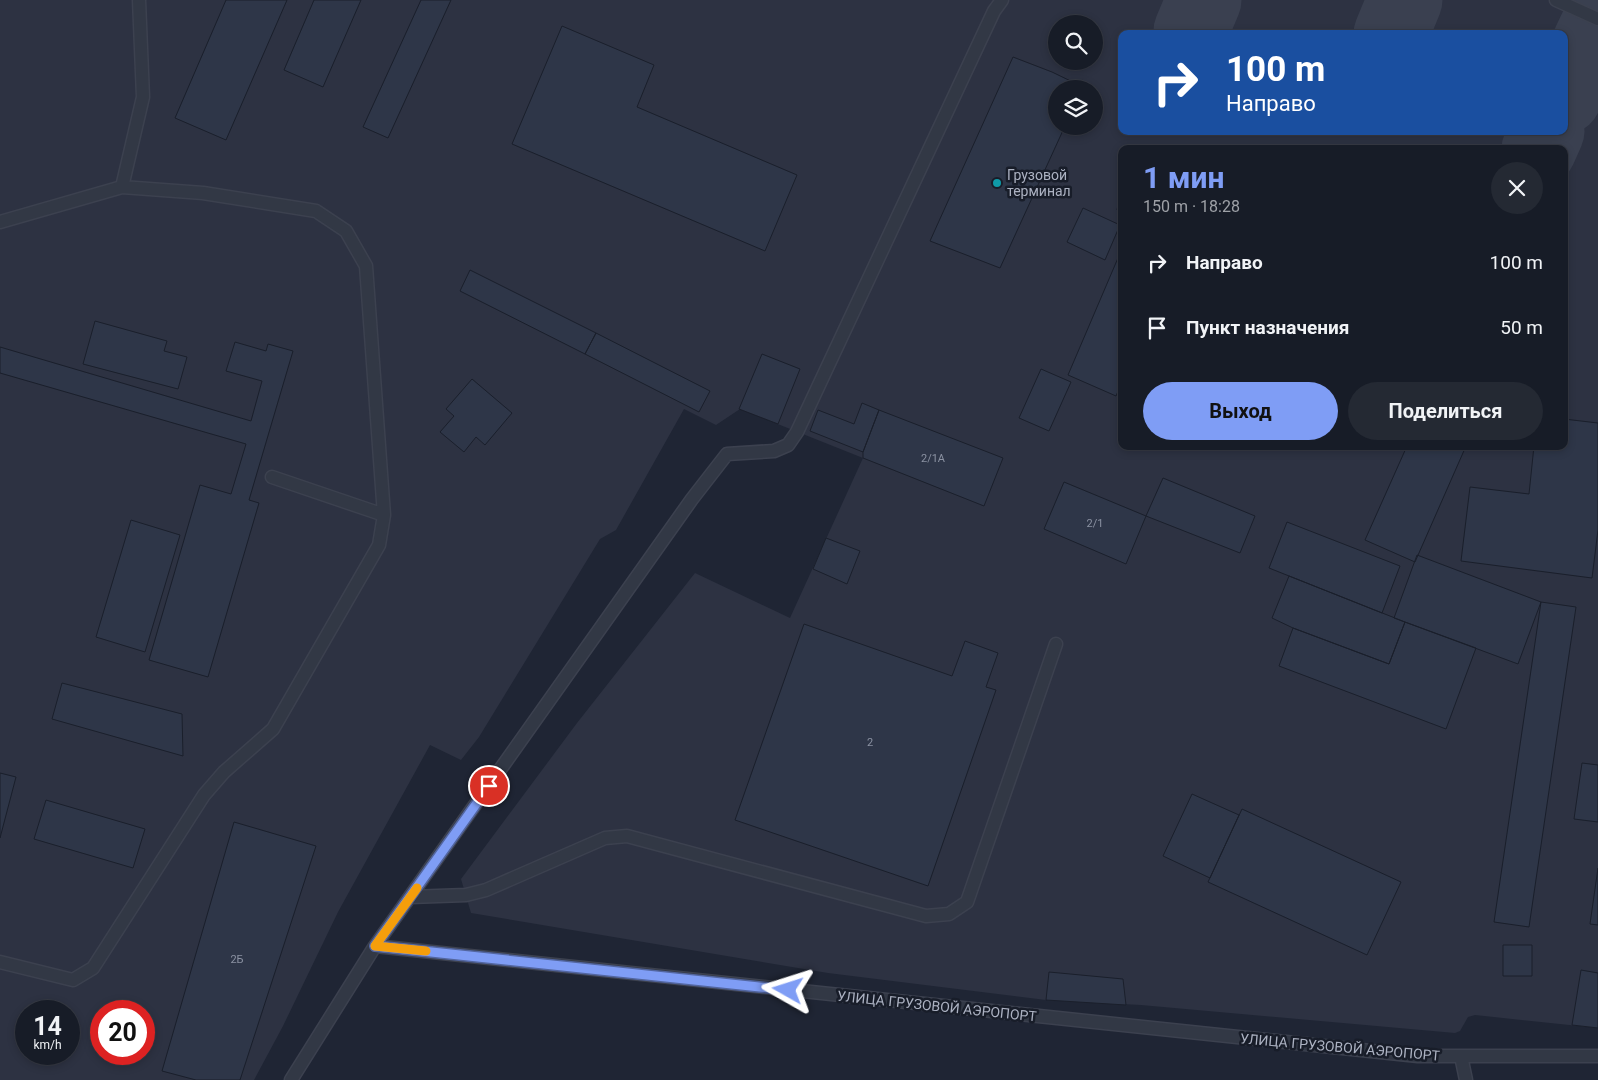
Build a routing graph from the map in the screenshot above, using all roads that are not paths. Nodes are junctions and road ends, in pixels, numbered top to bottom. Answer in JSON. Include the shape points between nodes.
{"nodes":[{"id":1,"x":139,"y":0,"type":"edge"},
{"id":2,"x":1002,"y":0,"type":"edge"},
{"id":3,"x":1556,"y":0,"type":"edge"},
{"id":4,"x":1598,"y":19,"type":"edge"},
{"id":5,"x":122,"y":187,"type":"junction"},
{"id":6,"x":0,"y":222,"type":"edge"},
{"id":7,"x":272,"y":477,"type":"dead end"},
{"id":8,"x":384,"y":516,"type":"junction"},
{"id":9,"x":1056,"y":644,"type":"dead end"},
{"id":10,"x":410,"y":897,"type":"junction"},
{"id":11,"x":375,"y":946,"type":"junction"},
{"id":12,"x":0,"y":962,"type":"edge"},
{"id":13,"x":1461,"y":1056,"type":"junction"},
{"id":14,"x":1598,"y":1056,"type":"edge"},
{"id":15,"x":291,"y":1080,"type":"edge"},
{"id":16,"x":1466,"y":1080,"type":"edge"}],
"edges":[{"from":1,"to":5,"type":"lane","via":[[143,97]]},
{"from":2,"to":10,"type":"lane","via":[[994,11],[797,432],[788,445],[774,451],[727,454]]},
{"from":3,"to":4,"type":"lane"},
{"from":5,"to":6,"type":"lane"},
{"from":5,"to":8,"type":"lane","via":[[203,194],[316,212],[346,231],[366,266]]},
{"from":7,"to":8,"type":"lane"},
{"from":8,"to":12,"type":"lane","via":[[379,544],[273,729],[224,772],[204,795],[93,968],[73,980]]},
{"from":9,"to":10,"type":"lane","via":[[967,902],[949,914],[926,916],[627,836],[605,838],[486,890],[466,895]]},
{"from":10,"to":11,"type":"lane"},
{"from":11,"to":13,"type":"lane","name":"УЛИЦА ГРУЗОВОЙ АЭРОПОРТ","via":[[1398,1054]]},
{"from":11,"to":15,"type":"lane"},
{"from":13,"to":14,"type":"lane","name":"УЛИЦА ГРУЗОВОЙ АЭРОПОРТ"},
{"from":13,"to":16,"type":"lane"}]}
